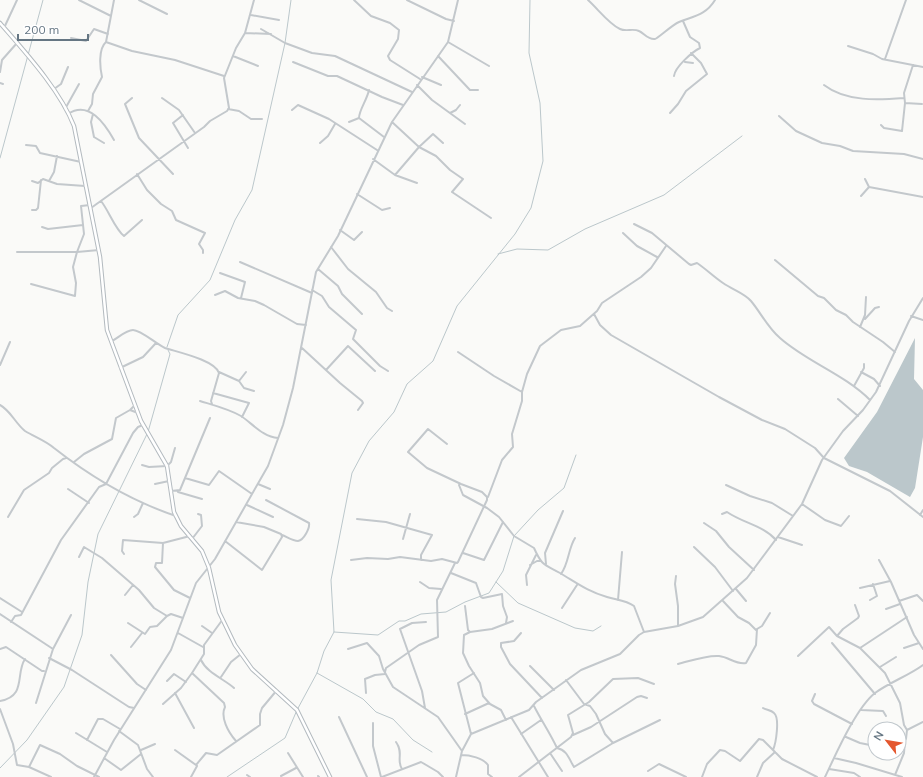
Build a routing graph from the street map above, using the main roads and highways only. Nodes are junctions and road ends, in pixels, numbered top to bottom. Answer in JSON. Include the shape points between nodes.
{"nodes":[{"id":1,"x":0,"y":23,"type":"edge"},
{"id":2,"x":330,"y":777,"type":"edge"}],
"edges":[{"from":1,"to":2,"type":"main road","via":[[29,56],[74,126],[99,250],[105,318],[110,342],[143,426],[167,466],[176,516],[202,551],[209,568],[216,601],[241,654],[252,669],[278,690],[301,715]]}]}
